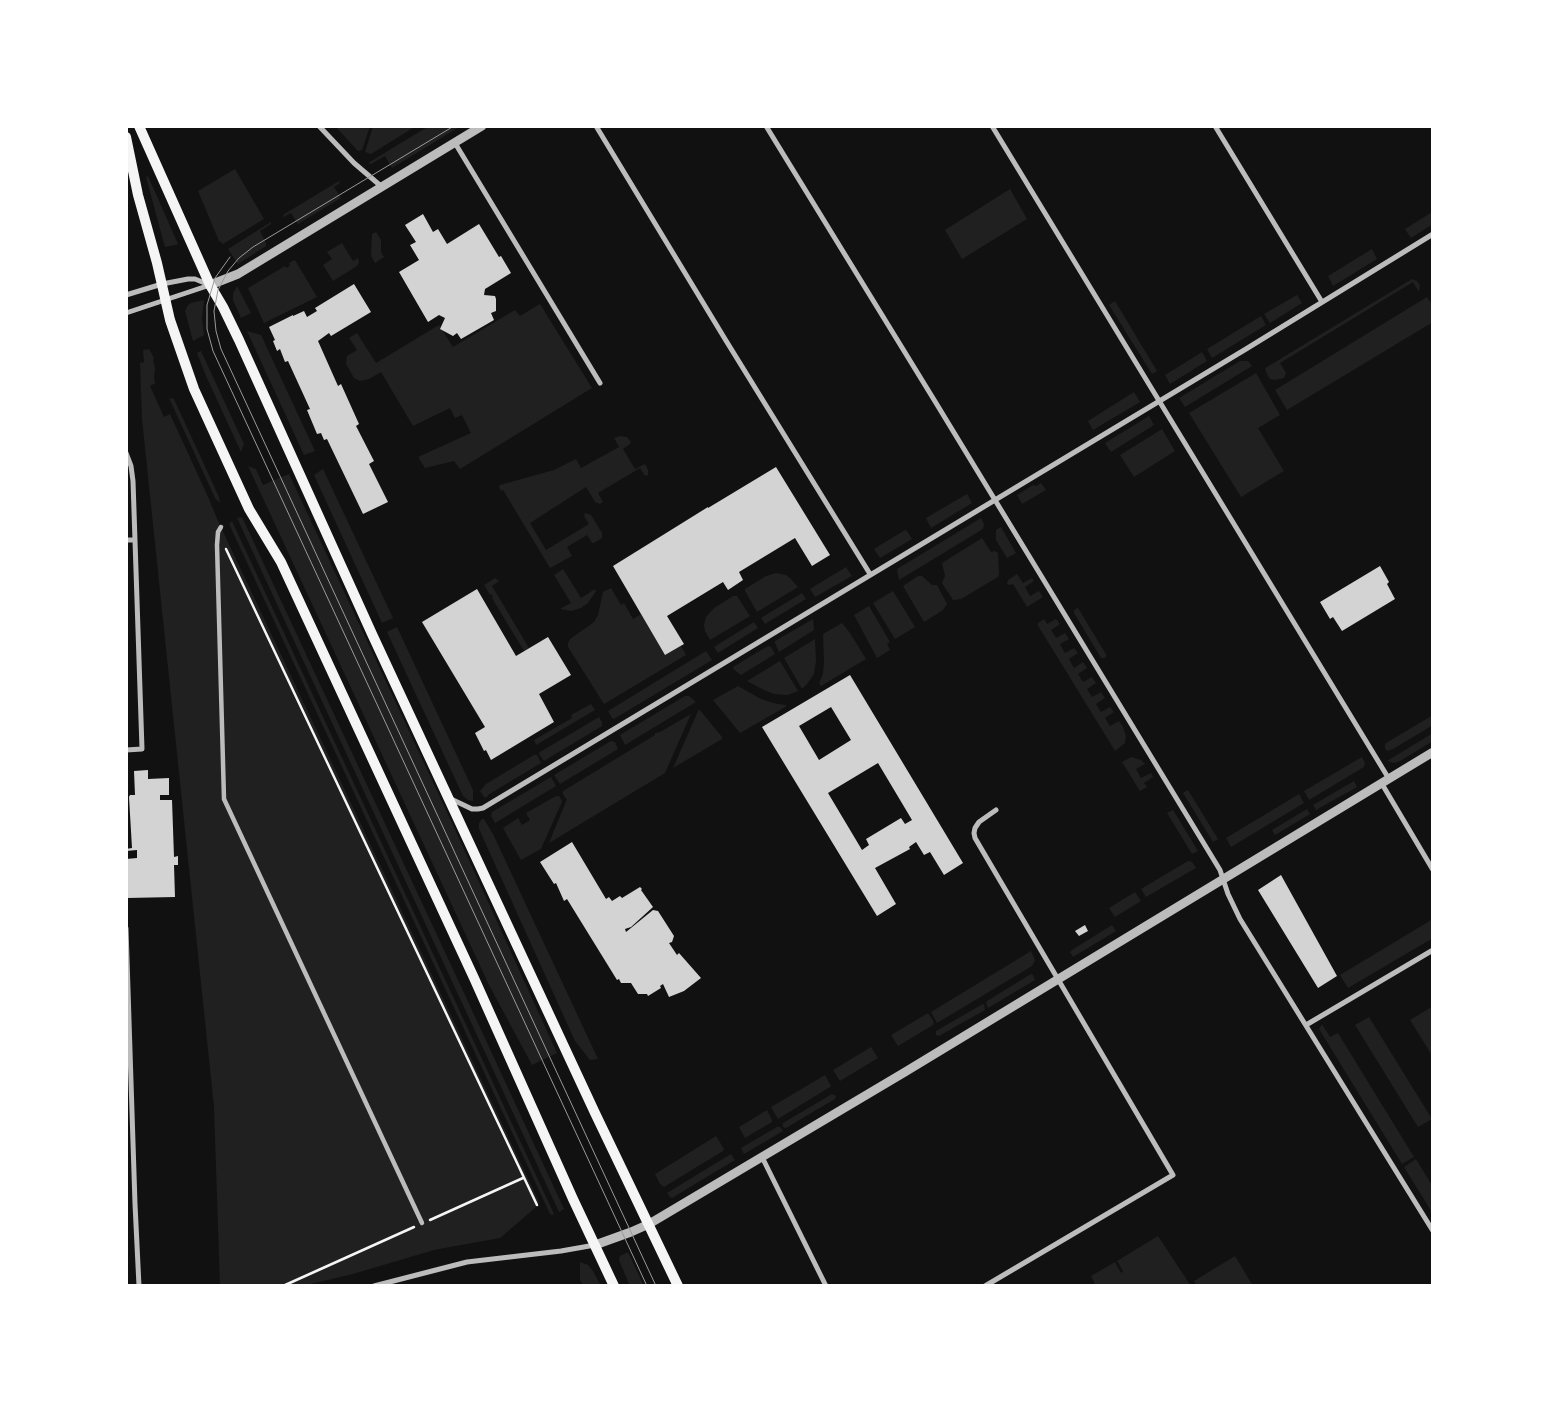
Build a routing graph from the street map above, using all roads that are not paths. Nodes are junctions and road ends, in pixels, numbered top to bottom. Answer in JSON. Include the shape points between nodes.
{"nodes":[{"id":1,"x":139,"y":126,"type":"edge"},
{"id":2,"x":319,"y":126,"type":"edge"},
{"id":3,"x":482,"y":126,"type":"edge"},
{"id":4,"x":596,"y":126,"type":"edge"},
{"id":5,"x":766,"y":126,"type":"edge"},
{"id":6,"x":992,"y":126,"type":"edge"},
{"id":7,"x":1215,"y":126,"type":"edge"},
{"id":8,"x":126,"y":137,"type":"edge"},
{"id":9,"x":455,"y":143,"type":"junction"},
{"id":10,"x":382,"y":187,"type":"junction"},
{"id":11,"x":1433,"y":234,"type":"edge"},
{"id":12,"x":162,"y":284,"type":"junction"},
{"id":13,"x":210,"y":285,"type":"junction"},
{"id":14,"x":126,"y":295,"type":"edge"},
{"id":15,"x":165,"y":300,"type":"junction"},
{"id":16,"x":1322,"y":302,"type":"junction"},
{"id":17,"x":126,"y":313,"type":"edge"},
{"id":18,"x":600,"y":383,"type":"dead end"},
{"id":19,"x":1159,"y":401,"type":"junction"},
{"id":20,"x":126,"y":453,"type":"edge"},
{"id":21,"x":994,"y":500,"type":"junction"},
{"id":22,"x":220,"y":530,"type":"road end"},
{"id":23,"x":126,"y":540,"type":"edge"},
{"id":24,"x":135,"y":540,"type":"junction"},
{"id":25,"x":870,"y":574,"type":"junction"},
{"id":26,"x":126,"y":750,"type":"edge"},
{"id":27,"x":1433,"y":752,"type":"edge"},
{"id":28,"x":1385,"y":782,"type":"junction"},
{"id":29,"x":449,"y":798,"type":"junction"},
{"id":30,"x":996,"y":810,"type":"dead end"},
{"id":31,"x":1433,"y":870,"type":"edge"},
{"id":32,"x":1223,"y":879,"type":"junction"},
{"id":33,"x":126,"y":928,"type":"edge"},
{"id":34,"x":1433,"y":950,"type":"edge"},
{"id":35,"x":1057,"y":979,"type":"junction"},
{"id":36,"x":1306,"y":1025,"type":"junction"},
{"id":37,"x":128,"y":1057,"type":"edge"},
{"id":38,"x":762,"y":1157,"type":"junction"},
{"id":39,"x":126,"y":1204,"type":"edge"},
{"id":40,"x":135,"y":1204,"type":"junction"},
{"id":41,"x":422,"y":1224,"type":"road end"},
{"id":42,"x":649,"y":1224,"type":"junction"},
{"id":43,"x":1433,"y":1231,"type":"edge"},
{"id":44,"x":595,"y":1245,"type":"junction"},
{"id":45,"x":139,"y":1286,"type":"edge"},
{"id":46,"x":374,"y":1286,"type":"edge"},
{"id":47,"x":614,"y":1286,"type":"edge"},
{"id":48,"x":678,"y":1286,"type":"edge"},
{"id":49,"x":826,"y":1286,"type":"edge"},
{"id":50,"x":985,"y":1286,"type":"edge"}],
"edges":[{"from":1,"to":13,"type":"main road"},
{"from":2,"to":10,"type":"street"},
{"from":3,"to":9,"type":"street"},
{"from":4,"to":25,"type":"street"},
{"from":5,"to":21,"type":"street"},
{"from":6,"to":19,"type":"street"},
{"from":7,"to":16,"type":"street"},
{"from":8,"to":12,"type":"main road"},
{"from":9,"to":10,"type":"street"},
{"from":9,"to":18,"type":"street"},
{"from":10,"to":13,"type":"street","via":[[238,274]]},
{"from":11,"to":16,"type":"street"},
{"from":12,"to":13,"type":"street","via":[[188,279]]},
{"from":12,"to":14,"type":"street"},
{"from":12,"to":15,"type":"main road"},
{"from":13,"to":15,"type":"street"},
{"from":13,"to":29,"type":"main road","via":[[233,328]]},
{"from":15,"to":17,"type":"street"},
{"from":15,"to":44,"type":"main road","via":[[194,389],[249,509],[281,562]]},
{"from":16,"to":19,"type":"street"},
{"from":19,"to":21,"type":"street"},
{"from":19,"to":28,"type":"street"},
{"from":20,"to":24,"type":"street","via":[[132,473]]},
{"from":21,"to":25,"type":"street"},
{"from":21,"to":32,"type":"street"},
{"from":22,"to":41,"type":"street","via":[[224,799]]},
{"from":23,"to":24,"type":"street"},
{"from":24,"to":26,"type":"street","via":[[142,749]]},
{"from":25,"to":29,"type":"street","via":[[483,808],[472,809]]},
{"from":27,"to":28,"type":"street"},
{"from":28,"to":31,"type":"street"},
{"from":28,"to":32,"type":"street"},
{"from":29,"to":42,"type":"main road"},
{"from":30,"to":35,"type":"street","via":[[979,822],[975,838]]},
{"from":32,"to":35,"type":"street"},
{"from":32,"to":36,"type":"street","via":[[1240,919]]},
{"from":33,"to":37,"type":"street"},
{"from":34,"to":36,"type":"street"},
{"from":35,"to":38,"type":"street"},
{"from":35,"to":50,"type":"street","via":[[1173,1175]]},
{"from":36,"to":43,"type":"street"},
{"from":37,"to":40,"type":"street"},
{"from":38,"to":42,"type":"street"},
{"from":38,"to":49,"type":"street"},
{"from":39,"to":40,"type":"street"},
{"from":40,"to":45,"type":"street"},
{"from":42,"to":44,"type":"street"},
{"from":42,"to":48,"type":"main road"},
{"from":44,"to":46,"type":"street","via":[[467,1262]]},
{"from":44,"to":47,"type":"main road"}]}
